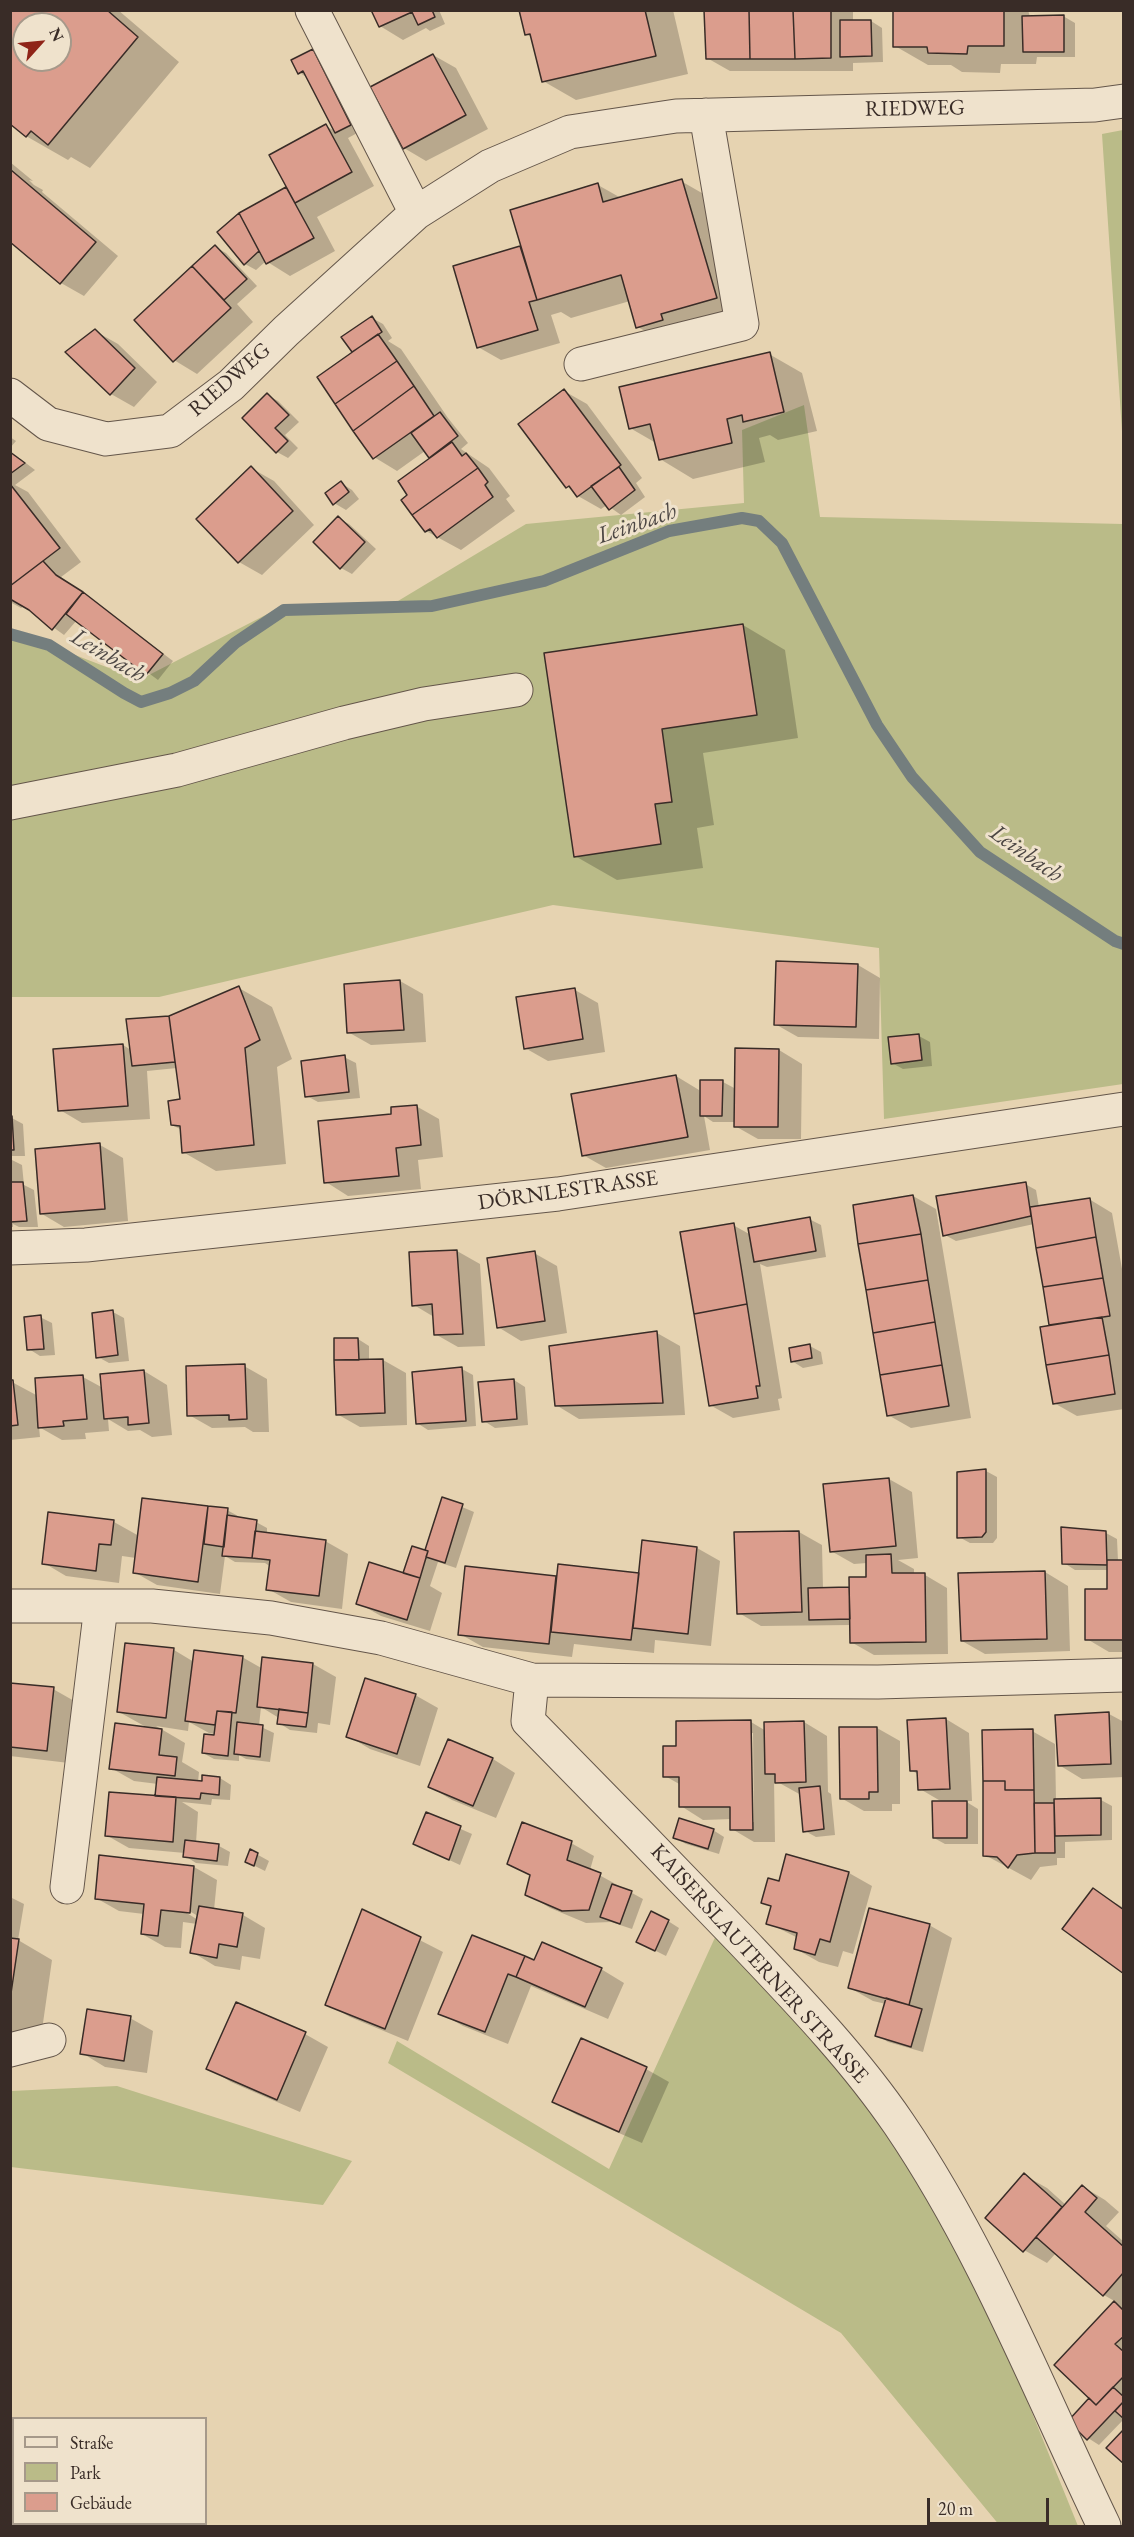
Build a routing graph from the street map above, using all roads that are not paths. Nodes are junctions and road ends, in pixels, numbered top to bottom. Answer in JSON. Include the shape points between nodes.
{"nodes":[{"id":1,"x":312,"y":10,"type":"edge"},
{"id":2,"x":1124,"y":101,"type":"edge"},
{"id":3,"x":706,"y":115,"type":"junction"},
{"id":4,"x":416,"y":213,"type":"junction"},
{"id":5,"x":581,"y":364,"type":"dead end"},
{"id":6,"x":10,"y":395,"type":"edge"},
{"id":7,"x":516,"y":690,"type":"dead end"},
{"id":8,"x":10,"y":803,"type":"edge"},
{"id":9,"x":1124,"y":1109,"type":"edge"},
{"id":10,"x":10,"y":1248,"type":"edge"},
{"id":11,"x":10,"y":1606,"type":"edge"},
{"id":12,"x":101,"y":1606,"type":"junction"},
{"id":13,"x":1124,"y":1675,"type":"edge"},
{"id":14,"x":532,"y":1680,"type":"junction"},
{"id":15,"x":67,"y":1887,"type":"dead end"},
{"id":16,"x":49,"y":2040,"type":"dead end"},
{"id":17,"x":10,"y":2050,"type":"edge"},
{"id":18,"x":1104,"y":2526,"type":"edge"}],
"edges":[{"from":1,"to":4,"type":"street"},
{"from":2,"to":3,"type":"street","name":"RIEDWEG","via":[[1095,105]]},
{"from":3,"to":4,"type":"street","name":"RIEDWEG","via":[[570,132],[490,166]]},
{"from":3,"to":5,"type":"street","via":[[742,324]]},
{"from":4,"to":6,"type":"street","name":"RIEDWEG","via":[[231,385],[170,431],[106,439],[48,424]]},
{"from":7,"to":8,"type":"street","via":[[424,704],[177,770]]},
{"from":9,"to":10,"type":"street","name":"DÖRNLESTRASSE","via":[[558,1194],[86,1245]]},
{"from":11,"to":12,"type":"street"},
{"from":12,"to":14,"type":"street","via":[[153,1606],[271,1618],[381,1638]]},
{"from":12,"to":15,"type":"street"},
{"from":13,"to":14,"type":"street","via":[[878,1682]]},
{"from":14,"to":18,"type":"street","name":"KAISERSLAUTERNER STRASSE","via":[[528,1721],[785,1987],[846,2055],[899,2124],[951,2206],[994,2289]]},
{"from":16,"to":17,"type":"street"}]}
